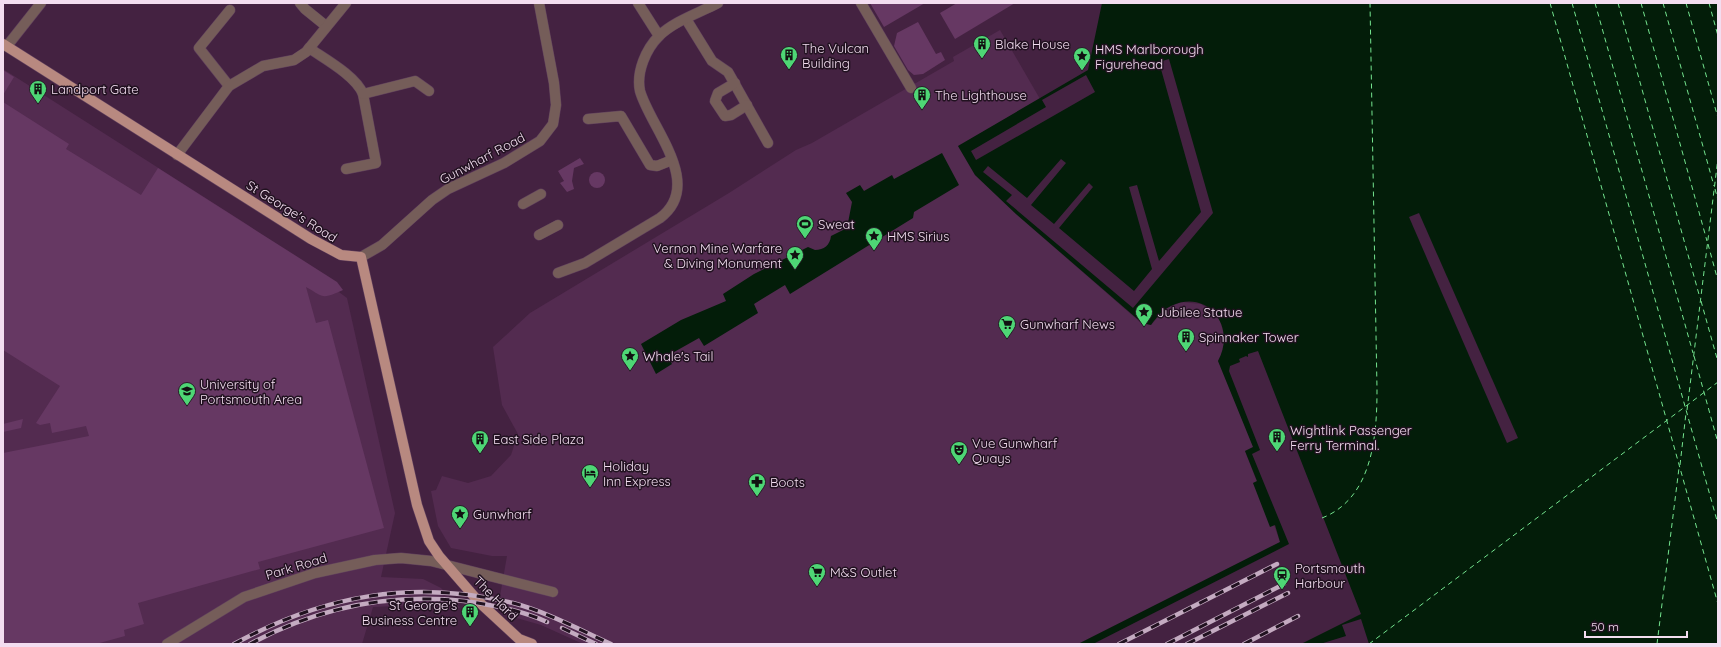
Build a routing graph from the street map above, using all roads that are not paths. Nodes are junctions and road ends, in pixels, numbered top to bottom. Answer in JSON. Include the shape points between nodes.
{"nodes":[{"id":1,"x":41,"y":3,"type":"edge"},
{"id":2,"x":300,"y":3,"type":"edge"},
{"id":3,"x":346,"y":3,"type":"edge"},
{"id":4,"x":539,"y":3,"type":"edge"},
{"id":5,"x":638,"y":3,"type":"edge"},
{"id":6,"x":718,"y":3,"type":"edge"},
{"id":7,"x":861,"y":3,"type":"edge"},
{"id":8,"x":230,"y":10,"type":"dead end"},
{"id":9,"x":686,"y":19,"type":"junction"},
{"id":10,"x":326,"y":26,"type":"junction"},
{"id":11,"x":659,"y":36,"type":"junction"},
{"id":12,"x":5,"y":45,"type":"edge"},
{"id":13,"x":309,"y":48,"type":"junction"},
{"id":14,"x":734,"y":83,"type":"junction"},
{"id":15,"x":229,"y":86,"type":"junction"},
{"id":16,"x":911,"y":88,"type":"dead end"},
{"id":17,"x":428,"y":91,"type":"dead end"},
{"id":18,"x":363,"y":94,"type":"junction"},
{"id":19,"x":747,"y":105,"type":"junction"},
{"id":20,"x":588,"y":119,"type":"dead end"},
{"id":21,"x":768,"y":143,"type":"dead end"},
{"id":22,"x":177,"y":155,"type":"junction"},
{"id":23,"x":672,"y":160,"type":"junction"},
{"id":24,"x":346,"y":169,"type":"dead end"},
{"id":25,"x":541,"y":194,"type":"dead end"},
{"id":26,"x":523,"y":204,"type":"dead end"},
{"id":27,"x":558,"y":225,"type":"dead end"},
{"id":28,"x":539,"y":235,"type":"dead end"},
{"id":29,"x":361,"y":257,"type":"junction"},
{"id":30,"x":558,"y":273,"type":"dead end"},
{"id":31,"x":446,"y":565,"type":"junction"},
{"id":32,"x":553,"y":592,"type":"dead end"},
{"id":33,"x":518,"y":642,"type":"edge"},
{"id":34,"x":167,"y":644,"type":"edge"},
{"id":35,"x":532,"y":644,"type":"edge"}],
"edges":[{"from":1,"to":12,"type":"street"},
{"from":2,"to":10,"type":"street"},
{"from":3,"to":10,"type":"street"},
{"from":4,"to":29,"type":"street","name":"Gunwharf Road","via":[[554,82],[556,105],[553,124],[540,142],[448,189],[432,200],[379,248]]},
{"from":5,"to":11,"type":"street"},
{"from":6,"to":9,"type":"street"},
{"from":7,"to":16,"type":"street"},
{"from":8,"to":15,"type":"street","via":[[199,48]]},
{"from":9,"to":11,"type":"street"},
{"from":9,"to":14,"type":"street","via":[[712,61],[726,70]]},
{"from":10,"to":13,"type":"street"},
{"from":11,"to":23,"type":"street","via":[[645,56],[640,71],[640,85],[643,98]]},
{"from":12,"to":22,"type":"main road","name":"St George's Road"},
{"from":13,"to":15,"type":"street","via":[[298,58],[263,66]]},
{"from":13,"to":18,"type":"street","via":[[360,87]]},
{"from":14,"to":19,"type":"street"},
{"from":14,"to":19,"type":"street","via":[[718,93],[715,101],[725,116]]},
{"from":15,"to":22,"type":"street"},
{"from":17,"to":18,"type":"street","via":[[415,81]]},
{"from":18,"to":24,"type":"street","via":[[376,163]]},
{"from":19,"to":21,"type":"street"},
{"from":20,"to":23,"type":"street","via":[[621,116],[650,165],[657,166]]},
{"from":22,"to":29,"type":"main road","name":"St George's Road","via":[[332,251],[343,256]]},
{"from":23,"to":30,"type":"street","via":[[677,178],[676,191],[672,203],[664,214],[585,263]]},
{"from":25,"to":26,"type":"street"},
{"from":27,"to":28,"type":"street"},
{"from":29,"to":31,"type":"main road","via":[[417,505],[429,541]]},
{"from":31,"to":32,"type":"street","name":"Park Road"},
{"from":31,"to":33,"type":"main road","name":"The Hard"},
{"from":31,"to":34,"type":"street","name":"Park Road","via":[[421,560],[386,559],[315,573],[244,597]]},
{"from":33,"to":35,"type":"main road","name":"The Hard"}]}
